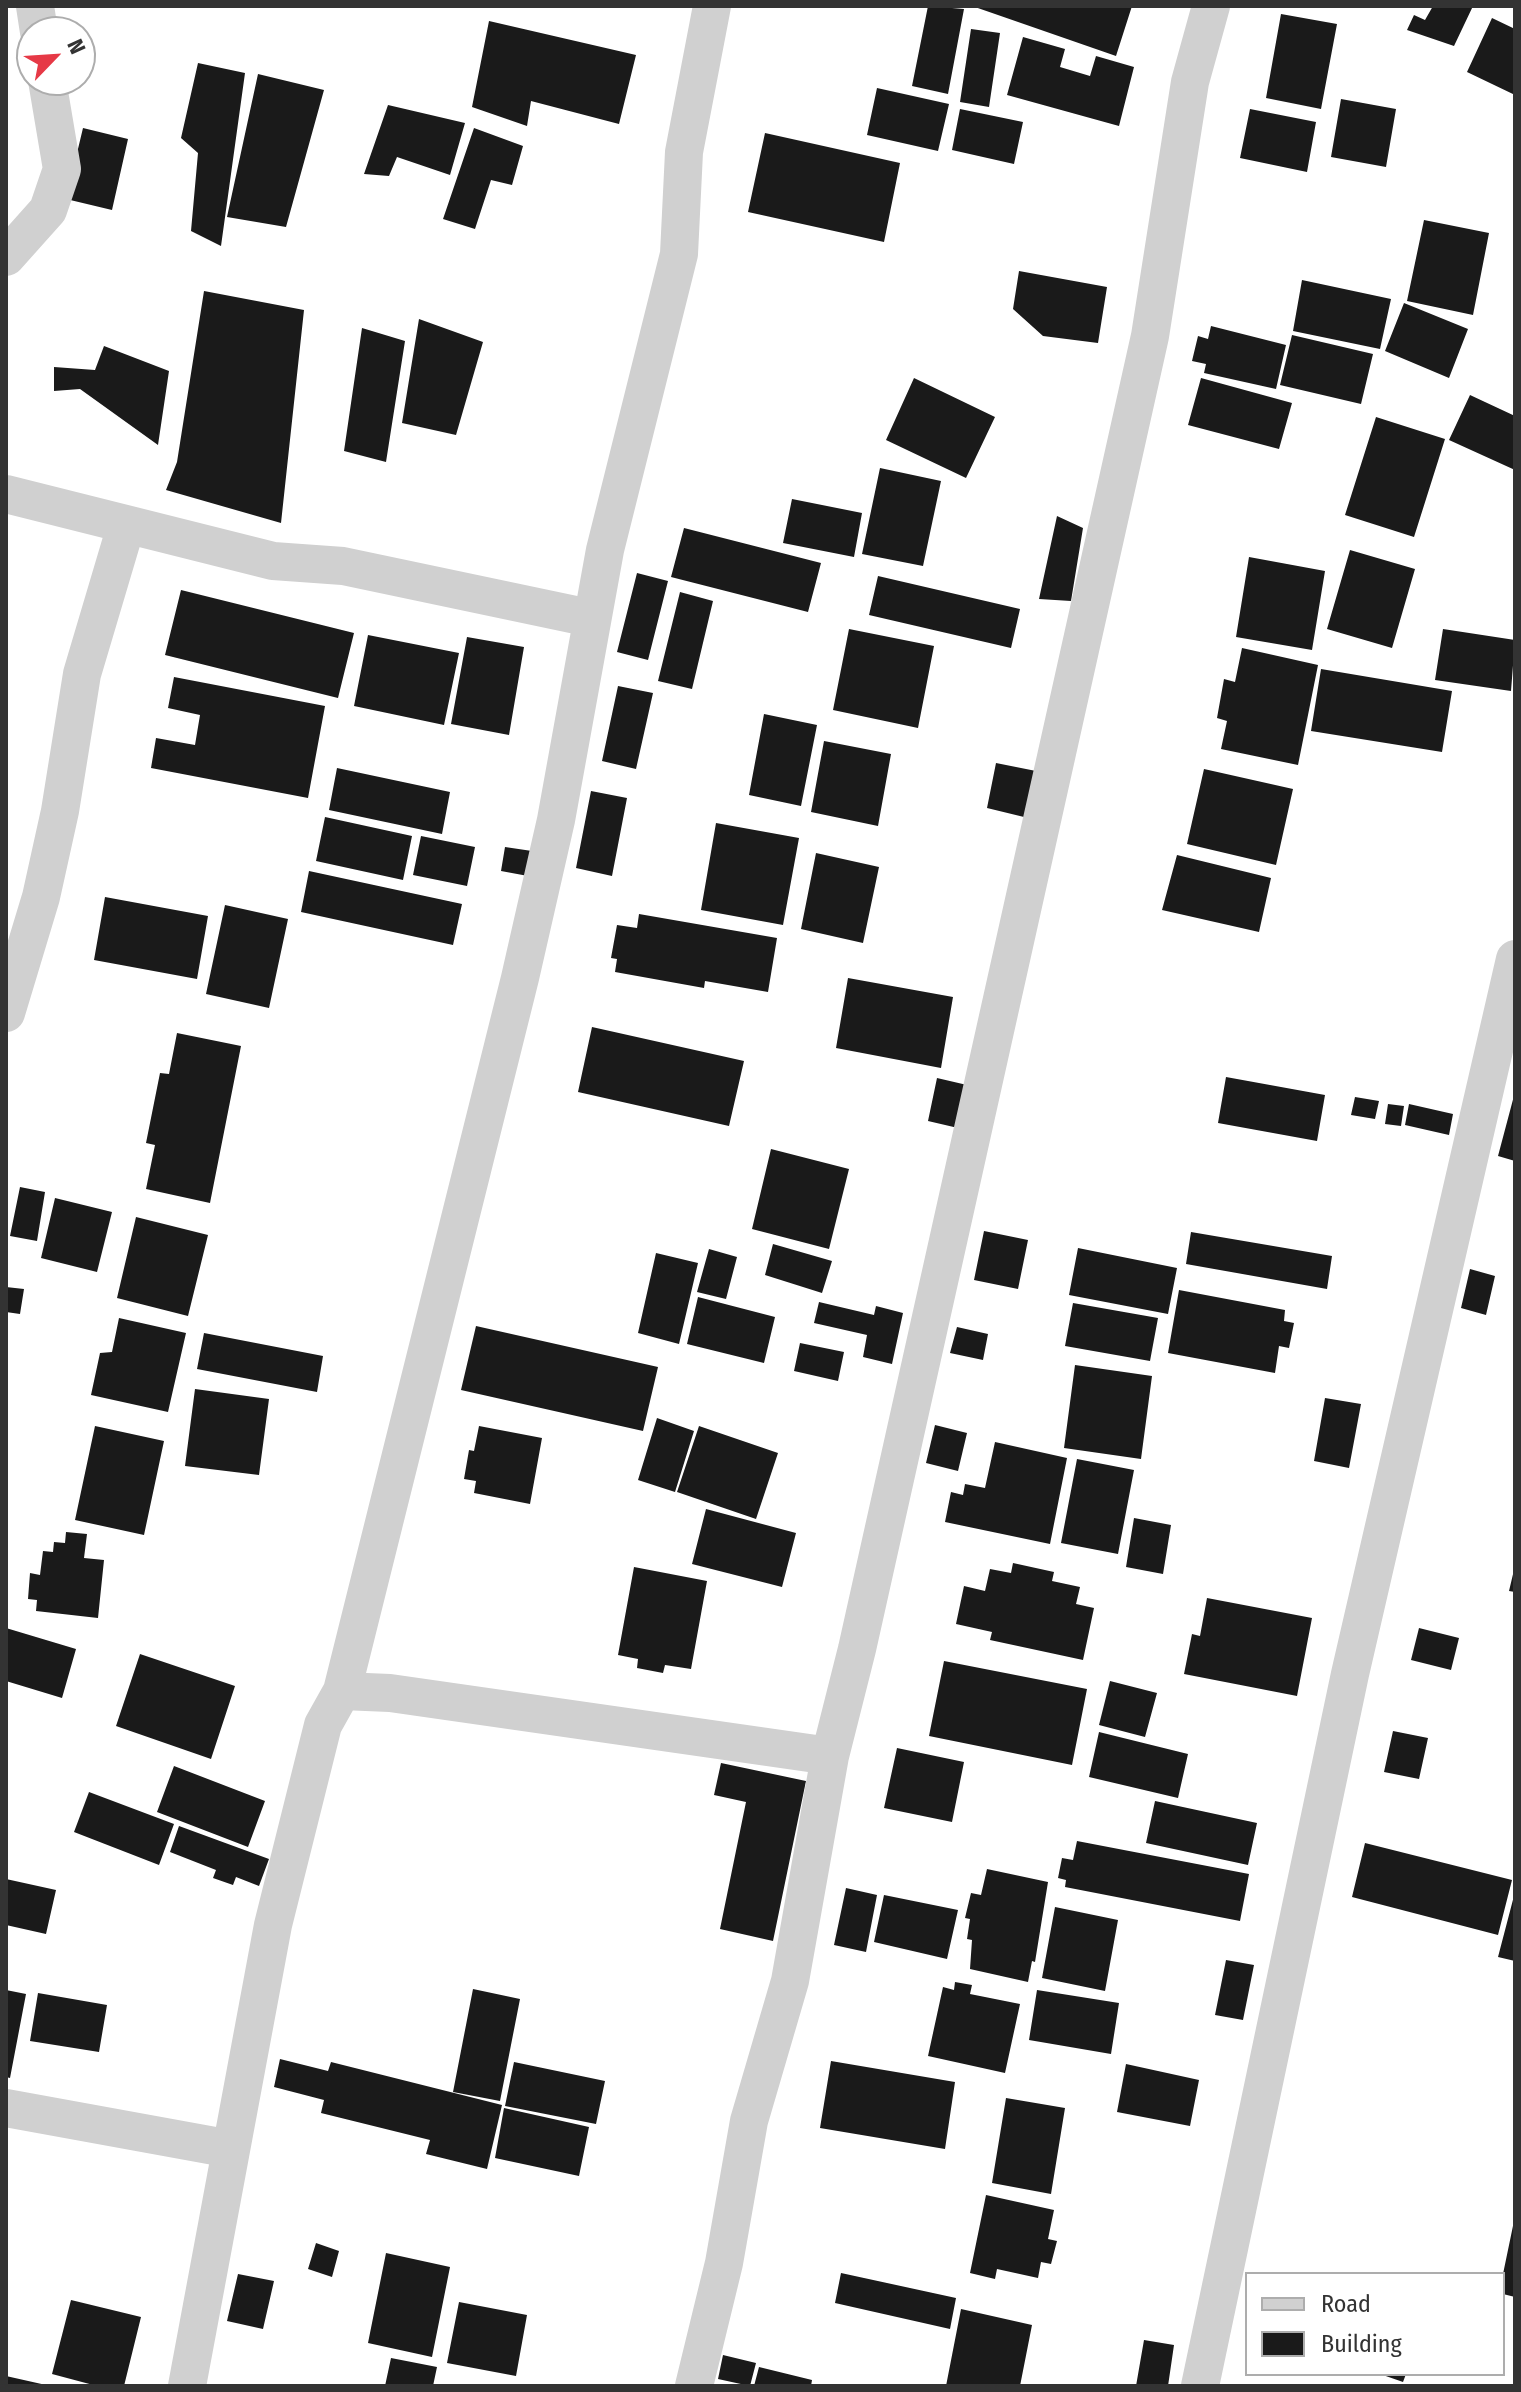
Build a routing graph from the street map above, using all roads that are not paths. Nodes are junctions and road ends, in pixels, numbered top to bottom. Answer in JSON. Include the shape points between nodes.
{"nodes":[{"id":1,"x":712,"y":6,"type":"edge"},
{"id":2,"x":1211,"y":6,"type":"edge"},
{"id":3,"x":50,"y":96,"type":"edge"},
{"id":4,"x":6,"y":257,"type":"edge"},
{"id":5,"x":6,"y":494,"type":"edge"},
{"id":6,"x":126,"y":526,"type":"junction"},
{"id":7,"x":590,"y":618,"type":"junction"},
{"id":8,"x":1515,"y":959,"type":"edge"},
{"id":9,"x":6,"y":1013,"type":"edge"},
{"id":10,"x":342,"y":1691,"type":"junction"},
{"id":11,"x":830,"y":1756,"type":"junction"},
{"id":12,"x":6,"y":2108,"type":"edge"},
{"id":13,"x":231,"y":2149,"type":"junction"},
{"id":14,"x":187,"y":2386,"type":"edge"},
{"id":15,"x":694,"y":2386,"type":"edge"},
{"id":16,"x":1200,"y":2386,"type":"edge"}],
"edges":[{"from":1,"to":7,"type":"street","via":[[684,152],[679,254]]},
{"from":2,"to":11,"type":"street","via":[[1190,82],[1150,336]]},
{"from":3,"to":4,"type":"street","via":[[62,169],[48,210]]},
{"from":5,"to":6,"type":"street"},
{"from":6,"to":7,"type":"street","via":[[273,561],[343,566]]},
{"from":6,"to":9,"type":"street","via":[[82,674],[41,897]]},
{"from":7,"to":10,"type":"street","via":[[556,820],[520,978]]},
{"from":8,"to":16,"type":"street","via":[[1350,1674]]},
{"from":10,"to":11,"type":"street","via":[[390,1693]]},
{"from":10,"to":13,"type":"street","via":[[323,1725],[273,1925]]},
{"from":11,"to":15,"type":"street","via":[[790,1981],[749,2121],[724,2263]]},
{"from":12,"to":13,"type":"street"},
{"from":13,"to":14,"type":"street"}]}
